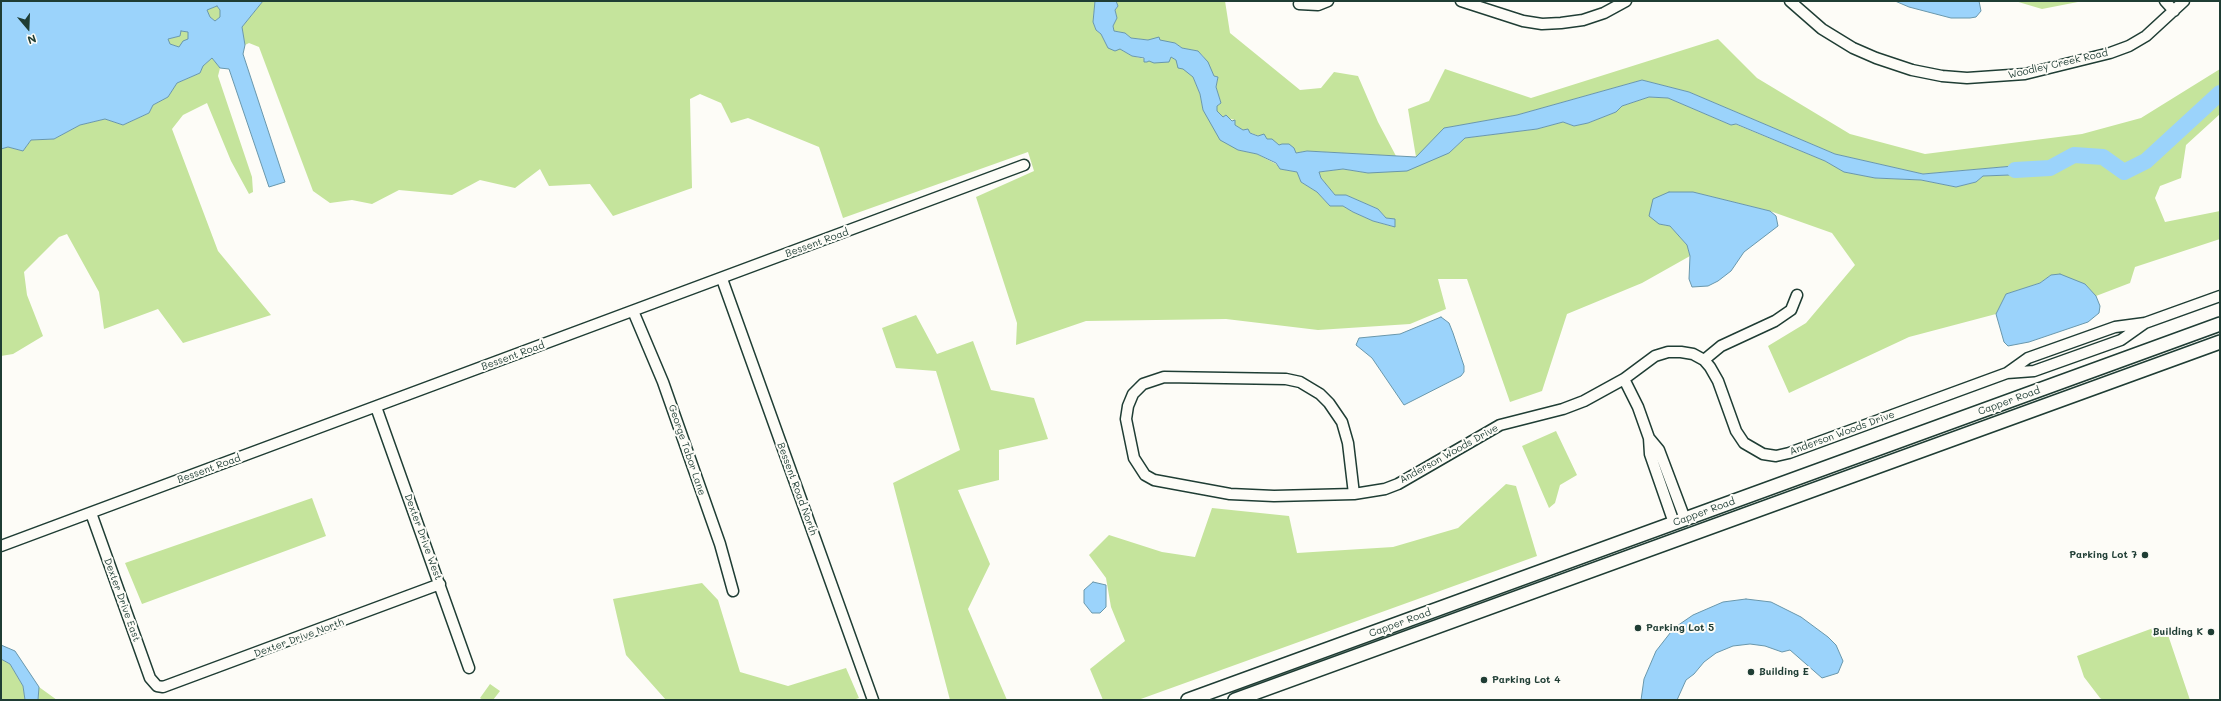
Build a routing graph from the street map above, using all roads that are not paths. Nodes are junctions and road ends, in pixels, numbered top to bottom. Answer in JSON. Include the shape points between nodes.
{"nodes":[{"id":1,"x":1328,"y":1,"type":"edge"},
{"id":2,"x":1461,"y":1,"type":"edge"},
{"id":3,"x":1626,"y":1,"type":"edge"},
{"id":4,"x":1790,"y":1,"type":"edge"},
{"id":5,"x":2165,"y":1,"type":"edge"},
{"id":6,"x":2184,"y":1,"type":"edge"},
{"id":7,"x":1299,"y":4,"type":"dead end"},
{"id":8,"x":2174,"y":11,"type":"junction"},
{"id":9,"x":1024,"y":165,"type":"dead end"},
{"id":10,"x":722,"y":279,"type":"junction"},
{"id":11,"x":1797,"y":295,"type":"dead end"},
{"id":12,"x":2220,"y":296,"type":"edge"},
{"id":13,"x":633,"y":311,"type":"junction"},
{"id":14,"x":2145,"y":323,"type":"junction"},
{"id":15,"x":2220,"y":324,"type":"edge"},
{"id":16,"x":2220,"y":342,"type":"edge"},
{"id":17,"x":1704,"y":360,"type":"junction"},
{"id":18,"x":2007,"y":373,"type":"junction"},
{"id":19,"x":1624,"y":379,"type":"junction"},
{"id":20,"x":376,"y":407,"type":"junction"},
{"id":21,"x":1649,"y":438,"type":"junction"},
{"id":22,"x":1672,"y":484,"type":"junction"},
{"id":23,"x":1661,"y":488,"type":"junction"},
{"id":24,"x":1354,"y":494,"type":"junction"},
{"id":25,"x":91,"y":513,"type":"junction"},
{"id":26,"x":1679,"y":521,"type":"junction"},
{"id":27,"x":1,"y":546,"type":"edge"},
{"id":28,"x":440,"y":584,"type":"junction"},
{"id":29,"x":733,"y":591,"type":"dead end"},
{"id":30,"x":470,"y":668,"type":"dead end"},
{"id":31,"x":157,"y":686,"type":"joint"},
{"id":32,"x":873,"y":700,"type":"edge"},
{"id":33,"x":1188,"y":700,"type":"edge"},
{"id":34,"x":1235,"y":700,"type":"edge"}],
"edges":[{"from":1,"to":7,"type":"street","via":[[1318,5]]},
{"from":2,"to":3,"type":"street","via":[[1523,21],[1542,24],[1582,20],[1604,13]]},
{"from":4,"to":8,"type":"street","name":"Woodley Creek Road","via":[[1822,29],[1853,48],[1912,70],[1967,78],[2024,74],[2110,53],[2146,36]]},
{"from":5,"to":8,"type":"street"},
{"from":6,"to":8,"type":"street","name":"Woodley Creek Road"},
{"from":9,"to":10,"type":"street","name":"Bessent Road"},
{"from":10,"to":13,"type":"street","name":"Bessent Road"},
{"from":10,"to":32,"type":"street","name":"Bessent Road North"},
{"from":11,"to":17,"type":"street","via":[[1791,310],[1775,321],[1721,346]]},
{"from":12,"to":14,"type":"street","name":"Anderson Woods Drive"},
{"from":13,"to":20,"type":"street","name":"Bessent Road"},
{"from":13,"to":29,"type":"street","name":"George Tabor Lane","via":[[663,382],[720,544]]},
{"from":14,"to":18,"type":"street","name":"Anderson Woods Drive","via":[[2115,327],[2028,358]]},
{"from":14,"to":18,"type":"street","name":"Anderson Woods Drive","via":[[2121,340],[2034,371]]},
{"from":15,"to":26,"type":"street","name":"Capper Road"},
{"from":16,"to":34,"type":"street","name":"Capper Road"},
{"from":17,"to":18,"type":"street","name":"Anderson Woods Drive","via":[[1718,381],[1736,431],[1744,443],[1763,454],[1776,456],[1796,451]]},
{"from":17,"to":19,"type":"street","name":"Anderson Woods Drive","via":[[1693,354],[1668,352],[1655,356]]},
{"from":19,"to":21,"type":"street"},
{"from":19,"to":24,"type":"street","name":"Anderson Woods Drive","via":[[1563,409],[1500,426],[1398,484]]},
{"from":20,"to":25,"type":"street","name":"Bessent Road"},
{"from":20,"to":28,"type":"street","name":"Dexter Drive West"},
{"from":21,"to":22,"type":"street","via":[[1659,450]]},
{"from":21,"to":23,"type":"street","via":[[1650,454]]},
{"from":22,"to":23,"type":"street"},
{"from":22,"to":26,"type":"street"},
{"from":23,"to":26,"type":"street"},
{"from":24,"to":24,"type":"street","name":"Anderson Woods Drive","via":[[1230,494],[1154,480],[1145,475],[1134,458],[1126,419],[1133,394],[1143,384],[1164,377],[1286,379],[1300,382],[1320,394],[1342,422],[1348,443]]},
{"from":25,"to":27,"type":"street","name":"Bessent Road"},
{"from":25,"to":31,"type":"street","name":"Dexter Drive East","via":[[150,678]]},
{"from":26,"to":33,"type":"street","name":"Capper Road"},
{"from":28,"to":30,"type":"street","name":"Dexter Drive West"},
{"from":28,"to":31,"type":"street","name":"Dexter Drive North","via":[[169,686]]}]}
